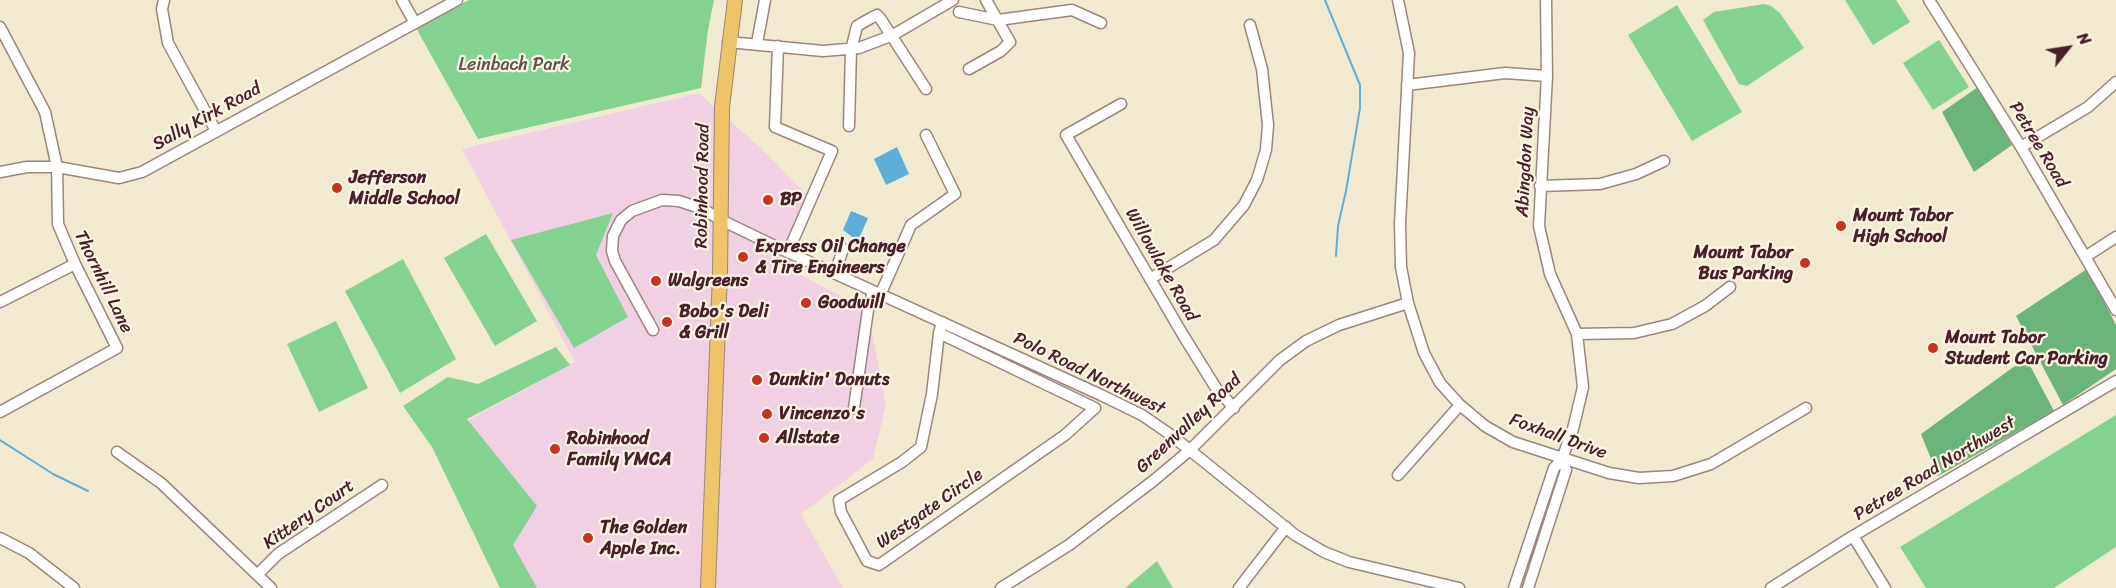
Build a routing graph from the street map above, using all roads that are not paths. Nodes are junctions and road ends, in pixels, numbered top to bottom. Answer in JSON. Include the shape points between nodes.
{"nodes":[{"id":1,"x":164,"y":0,"type":"edge"},
{"id":2,"x":402,"y":0,"type":"edge"},
{"id":3,"x":457,"y":0,"type":"edge"},
{"id":4,"x":735,"y":0,"type":"edge"},
{"id":5,"x":765,"y":0,"type":"edge"},
{"id":6,"x":952,"y":0,"type":"edge"},
{"id":7,"x":986,"y":0,"type":"edge"},
{"id":8,"x":1398,"y":0,"type":"edge"},
{"id":9,"x":1546,"y":0,"type":"edge"},
{"id":10,"x":1929,"y":0,"type":"edge"},
{"id":11,"x":959,"y":12,"type":"dead end"},
{"id":12,"x":998,"y":20,"type":"junction"},
{"id":13,"x":415,"y":23,"type":"junction"},
{"id":14,"x":1101,"y":23,"type":"dead end"},
{"id":15,"x":1250,"y":25,"type":"dead end"},
{"id":16,"x":0,"y":28,"type":"edge"},
{"id":17,"x":892,"y":35,"type":"junction"},
{"id":18,"x":728,"y":42,"type":"junction"},
{"id":19,"x":758,"y":43,"type":"junction"},
{"id":20,"x":778,"y":46,"type":"junction"},
{"id":21,"x":851,"y":50,"type":"junction"},
{"id":22,"x":969,"y":69,"type":"dead end"},
{"id":23,"x":1547,"y":76,"type":"junction"},
{"id":24,"x":2116,"y":82,"type":"edge"},
{"id":25,"x":1407,"y":85,"type":"junction"},
{"id":26,"x":926,"y":89,"type":"dead end"},
{"id":27,"x":1121,"y":104,"type":"dead end"},
{"id":28,"x":849,"y":126,"type":"dead end"},
{"id":29,"x":216,"y":131,"type":"junction"},
{"id":30,"x":926,"y":135,"type":"dead end"},
{"id":31,"x":2021,"y":147,"type":"junction"},
{"id":32,"x":1664,"y":161,"type":"dead end"},
{"id":33,"x":57,"y":167,"type":"junction"},
{"id":34,"x":0,"y":172,"type":"edge"},
{"id":35,"x":1540,"y":186,"type":"junction"},
{"id":36,"x":721,"y":220,"type":"junction"},
{"id":37,"x":2116,"y":237,"type":"edge"},
{"id":38,"x":843,"y":249,"type":"dead end"},
{"id":39,"x":788,"y":252,"type":"junction"},
{"id":40,"x":2085,"y":257,"type":"junction"},
{"id":41,"x":75,"y":264,"type":"junction"},
{"id":42,"x":835,"y":273,"type":"junction"},
{"id":43,"x":1150,"y":279,"type":"junction"},
{"id":44,"x":1730,"y":287,"type":"dead end"},
{"id":45,"x":877,"y":292,"type":"junction"},
{"id":46,"x":0,"y":302,"type":"edge"},
{"id":47,"x":1408,"y":303,"type":"junction"},
{"id":48,"x":2116,"y":310,"type":"edge"},
{"id":49,"x":940,"y":327,"type":"junction"},
{"id":50,"x":653,"y":330,"type":"dead end"},
{"id":51,"x":1577,"y":334,"type":"junction"},
{"id":52,"x":2116,"y":381,"type":"edge"},
{"id":53,"x":1101,"y":395,"type":"junction"},
{"id":54,"x":1460,"y":405,"type":"junction"},
{"id":55,"x":854,"y":408,"type":"dead end"},
{"id":56,"x":1095,"y":408,"type":"junction"},
{"id":57,"x":1234,"y":408,"type":"junction"},
{"id":58,"x":1806,"y":408,"type":"dead end"},
{"id":59,"x":0,"y":412,"type":"edge"},
{"id":60,"x":1190,"y":450,"type":"junction"},
{"id":61,"x":117,"y":452,"type":"dead end"},
{"id":62,"x":1563,"y":459,"type":"junction"},
{"id":63,"x":1398,"y":475,"type":"dead end"},
{"id":64,"x":382,"y":485,"type":"dead end"},
{"id":65,"x":1286,"y":527,"type":"junction"},
{"id":66,"x":1853,"y":536,"type":"junction"},
{"id":67,"x":0,"y":538,"type":"edge"},
{"id":68,"x":258,"y":574,"type":"junction"},
{"id":69,"x":61,"y":584,"type":"edge"},
{"id":70,"x":74,"y":588,"type":"edge"},
{"id":71,"x":271,"y":588,"type":"edge"},
{"id":72,"x":708,"y":588,"type":"edge"},
{"id":73,"x":1001,"y":588,"type":"edge"},
{"id":74,"x":1239,"y":588,"type":"edge"},
{"id":75,"x":1459,"y":588,"type":"edge"},
{"id":76,"x":1514,"y":588,"type":"edge"},
{"id":77,"x":1528,"y":588,"type":"edge"},
{"id":78,"x":1771,"y":588,"type":"edge"},
{"id":79,"x":1885,"y":588,"type":"edge"}],
"edges":[{"from":1,"to":29,"type":"street","via":[[168,43]]},
{"from":2,"to":13,"type":"street"},
{"from":3,"to":13,"type":"street","name":"Sally Kirk Road"},
{"from":4,"to":18,"type":"main road","name":"Robinhood Road"},
{"from":5,"to":19,"type":"street"},
{"from":6,"to":17,"type":"street"},
{"from":7,"to":12,"type":"street"},
{"from":8,"to":25,"type":"street","name":"Foxhall Drive","via":[[1408,53]]},
{"from":9,"to":23,"type":"street","name":"Abingdon Way"},
{"from":10,"to":31,"type":"street","name":"Petree Road"},
{"from":11,"to":12,"type":"street"},
{"from":12,"to":14,"type":"street","via":[[1072,10]]},
{"from":12,"to":22,"type":"street","via":[[1010,42]]},
{"from":13,"to":29,"type":"street","name":"Sally Kirk Road"},
{"from":15,"to":43,"type":"street","via":[[1262,69],[1268,125],[1257,180],[1244,206],[1214,240]]},
{"from":16,"to":33,"type":"street","name":"Thornhill Lane","via":[[45,112]]},
{"from":17,"to":21,"type":"street"},
{"from":17,"to":21,"type":"street","via":[[877,15],[857,26]]},
{"from":17,"to":26,"type":"street"},
{"from":18,"to":19,"type":"street"},
{"from":18,"to":36,"type":"main road","name":"Robinhood Road","via":[[722,107]]},
{"from":19,"to":20,"type":"street"},
{"from":20,"to":21,"type":"street"},
{"from":20,"to":39,"type":"street","via":[[775,127],[832,150]]},
{"from":21,"to":28,"type":"street"},
{"from":23,"to":25,"type":"street","via":[[1505,74]]},
{"from":23,"to":35,"type":"street","name":"Abingdon Way"},
{"from":24,"to":31,"type":"street","via":[[2088,107]]},
{"from":25,"to":47,"type":"street","name":"Foxhall Drive","via":[[1400,224],[1401,267]]},
{"from":27,"to":43,"type":"street","name":"Willowlake Road","via":[[1066,135]]},
{"from":29,"to":33,"type":"street","name":"Sally Kirk Road","via":[[142,172],[119,178]]},
{"from":30,"to":45,"type":"street","via":[[955,194],[911,225]]},
{"from":31,"to":40,"type":"street","name":"Petree Road"},
{"from":32,"to":35,"type":"street","via":[[1636,174],[1600,183]]},
{"from":33,"to":34,"type":"street","name":"Sally Kirk Road"},
{"from":33,"to":41,"type":"street","name":"Thornhill Lane","via":[[58,224]]},
{"from":35,"to":51,"type":"street","name":"Abingdon Way","via":[[1539,226],[1550,274]]},
{"from":36,"to":39,"type":"street","name":"Polo Road Northwest"},
{"from":36,"to":50,"type":"street","name":"Polo Road Northwest","via":[[703,209],[669,200],[641,206],[621,220],[613,236],[612,251]]},
{"from":36,"to":72,"type":"main road","name":"Robinhood Road"},
{"from":37,"to":40,"type":"street"},
{"from":38,"to":42,"type":"street"},
{"from":39,"to":42,"type":"street","name":"Polo Road Northwest"},
{"from":40,"to":48,"type":"street","name":"Petree Road"},
{"from":41,"to":46,"type":"street"},
{"from":41,"to":59,"type":"street","name":"Thornhill Lane","via":[[117,348]]},
{"from":42,"to":45,"type":"street","name":"Polo Road Northwest"},
{"from":43,"to":57,"type":"street","name":"Willowlake Road","via":[[1216,388]]},
{"from":44,"to":51,"type":"street","via":[[1671,324],[1634,333]]},
{"from":45,"to":49,"type":"street","name":"Polo Road Northwest"},
{"from":45,"to":55,"type":"street"},
{"from":47,"to":54,"type":"street","name":"Foxhall Drive","via":[[1424,352],[1440,383]]},
{"from":47,"to":57,"type":"street","name":"Greenvalley Road","via":[[1339,325],[1306,342],[1280,360]]},
{"from":49,"to":53,"type":"street","name":"Polo Road Northwest"},
{"from":49,"to":56,"type":"street"},
{"from":49,"to":56,"type":"street","name":"Westgate Circle","via":[[921,447],[839,500],[867,561],[879,565],[1065,435]]},
{"from":51,"to":62,"type":"street","name":"Abingdon Way","via":[[1583,387]]},
{"from":52,"to":66,"type":"street","name":"Petree Road Northwest"},
{"from":53,"to":56,"type":"street"},
{"from":53,"to":60,"type":"street","name":"Polo Road Northwest","via":[[1149,420]]},
{"from":54,"to":62,"type":"street","name":"Foxhall Drive","via":[[1513,442]]},
{"from":54,"to":63,"type":"street"},
{"from":57,"to":60,"type":"street","name":"Greenvalley Road"},
{"from":58,"to":62,"type":"street","name":"Foxhall Drive","via":[[1711,464],[1673,476],[1639,478]]},
{"from":60,"to":65,"type":"street","name":"Polo Road Northwest"},
{"from":60,"to":73,"type":"street","name":"Greenvalley Road","via":[[1069,545]]},
{"from":61,"to":68,"type":"street","via":[[161,483]]},
{"from":62,"to":76,"type":"street","name":"Abingdon Way","via":[[1554,468]]},
{"from":62,"to":77,"type":"street","name":"Abingdon Way","via":[[1566,470]]},
{"from":64,"to":68,"type":"street","name":"Kittery Court","via":[[278,554]]},
{"from":65,"to":74,"type":"street"},
{"from":65,"to":75,"type":"street","name":"Polo Road Northwest","via":[[1310,544],[1349,562]]},
{"from":66,"to":78,"type":"street","name":"Petree Road Northwest"},
{"from":66,"to":79,"type":"street"},
{"from":67,"to":69,"type":"street","via":[[28,553]]},
{"from":68,"to":71,"type":"street"},
{"from":69,"to":70,"type":"street"}]}
